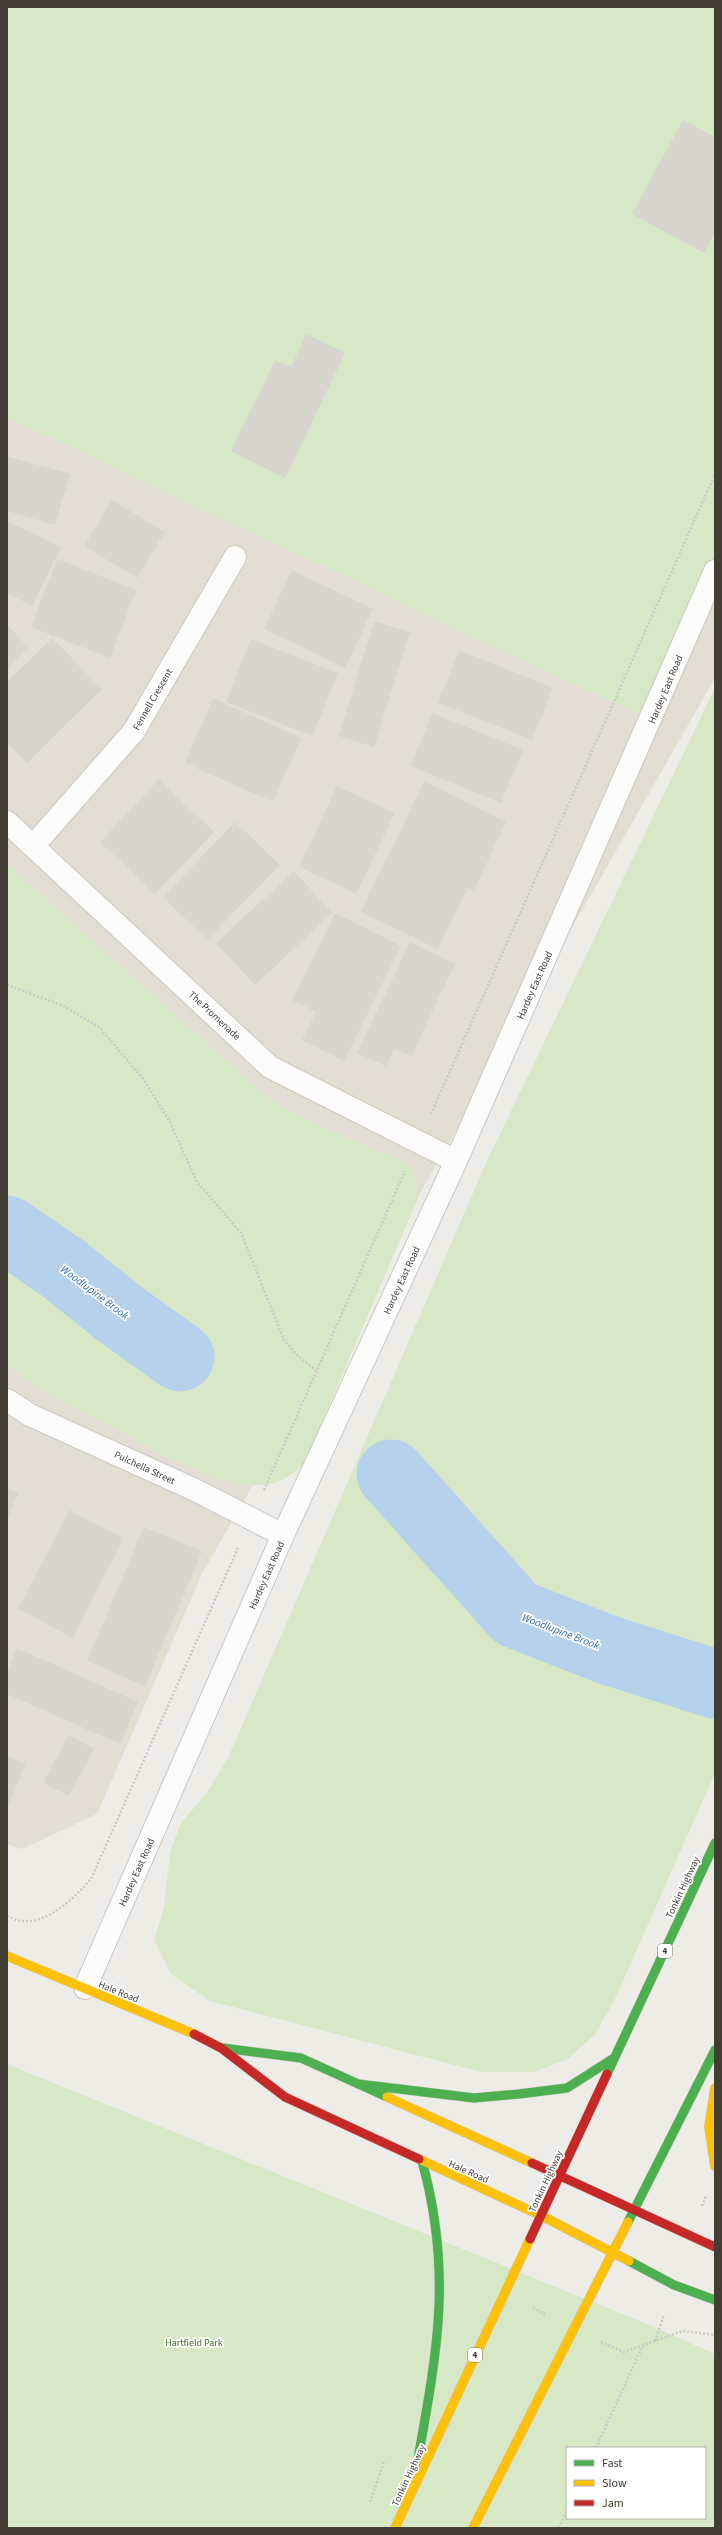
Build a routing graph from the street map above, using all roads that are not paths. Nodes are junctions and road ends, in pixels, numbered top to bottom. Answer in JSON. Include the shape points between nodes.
{"nodes":[{"id":1,"x":235,"y":557,"type":"dead end"},
{"id":2,"x":715,"y":571,"type":"edge"},
{"id":3,"x":7,"y":822,"type":"edge"},
{"id":4,"x":34,"y":844,"type":"junction"},
{"id":5,"x":456,"y":1161,"type":"junction"},
{"id":6,"x":7,"y":1400,"type":"edge"},
{"id":7,"x":283,"y":1535,"type":"junction"},
{"id":8,"x":715,"y":1843,"type":"edge"},
{"id":9,"x":7,"y":1956,"type":"edge"},
{"id":10,"x":84,"y":1988,"type":"junction"},
{"id":11,"x":221,"y":2048,"type":"junction"},
{"id":12,"x":715,"y":2050,"type":"edge"},
{"id":13,"x":614,"y":2058,"type":"junction"},
{"id":14,"x":358,"y":2084,"type":"junction"},
{"id":15,"x":715,"y":2088,"type":"edge"},
{"id":16,"x":422,"y":2161,"type":"junction"},
{"id":17,"x":715,"y":2166,"type":"edge"},
{"id":18,"x":559,"y":2178,"type":"junction"},
{"id":19,"x":635,"y":2211,"type":"junction"},
{"id":20,"x":542,"y":2216,"type":"junction"},
{"id":21,"x":715,"y":2247,"type":"edge"},
{"id":22,"x":612,"y":2255,"type":"junction"},
{"id":23,"x":715,"y":2300,"type":"edge"},
{"id":24,"x":411,"y":2494,"type":"junction"},
{"id":25,"x":395,"y":2528,"type":"edge"},
{"id":26,"x":473,"y":2528,"type":"edge"}],
"edges":[{"from":1,"to":4,"type":"street","name":"Fennell Crescent","via":[[134,731]]},
{"from":2,"to":5,"type":"street","name":"Hardey East Road"},
{"from":3,"to":4,"type":"street","name":"The Promenade"},
{"from":4,"to":5,"type":"street","name":"The Promenade","via":[[270,1067]]},
{"from":5,"to":7,"type":"street","name":"Hardey East Road"},
{"from":6,"to":7,"type":"street","name":"Pulchella Street","via":[[30,1415],[193,1489]]},
{"from":7,"to":10,"type":"street","name":"Hardey East Road"},
{"from":8,"to":13,"type":"main road","name":"Tonkin Highway","number":"4"},
{"from":9,"to":10,"type":"main road","name":"Hale Road"},
{"from":10,"to":11,"type":"main road","name":"Hale Road","via":[[199,2036]]},
{"from":11,"to":14,"type":"main road","name":"Hale Road","via":[[301,2058]]},
{"from":11,"to":16,"type":"main road","name":"Hale Road","via":[[285,2097]]},
{"from":12,"to":19,"type":"main road"},
{"from":13,"to":14,"type":"main road","via":[[567,2088],[520,2094],[474,2098]]},
{"from":13,"to":18,"type":"main road","name":"Tonkin Highway","number":"4"},
{"from":14,"to":18,"type":"main road","name":"Hale Road"},
{"from":15,"to":17,"type":"main road","via":[[709,2116],[710,2150]]},
{"from":16,"to":20,"type":"main road","name":"Hale Road"},
{"from":16,"to":24,"type":"main road","via":[[432,2194],[440,2272],[438,2342]]},
{"from":18,"to":19,"type":"main road","name":"Hale Road"},
{"from":18,"to":20,"type":"main road","name":"Tonkin Highway","number":"4"},
{"from":19,"to":21,"type":"main road","name":"Hale Road"},
{"from":19,"to":22,"type":"main road"},
{"from":20,"to":22,"type":"main road","name":"Hale Road"},
{"from":20,"to":24,"type":"main road","name":"Tonkin Highway","number":"4"},
{"from":22,"to":23,"type":"main road","name":"Hale Road","via":[[674,2286]]},
{"from":22,"to":26,"type":"main road"},
{"from":24,"to":25,"type":"main road","name":"Tonkin Highway","number":"4"}]}
